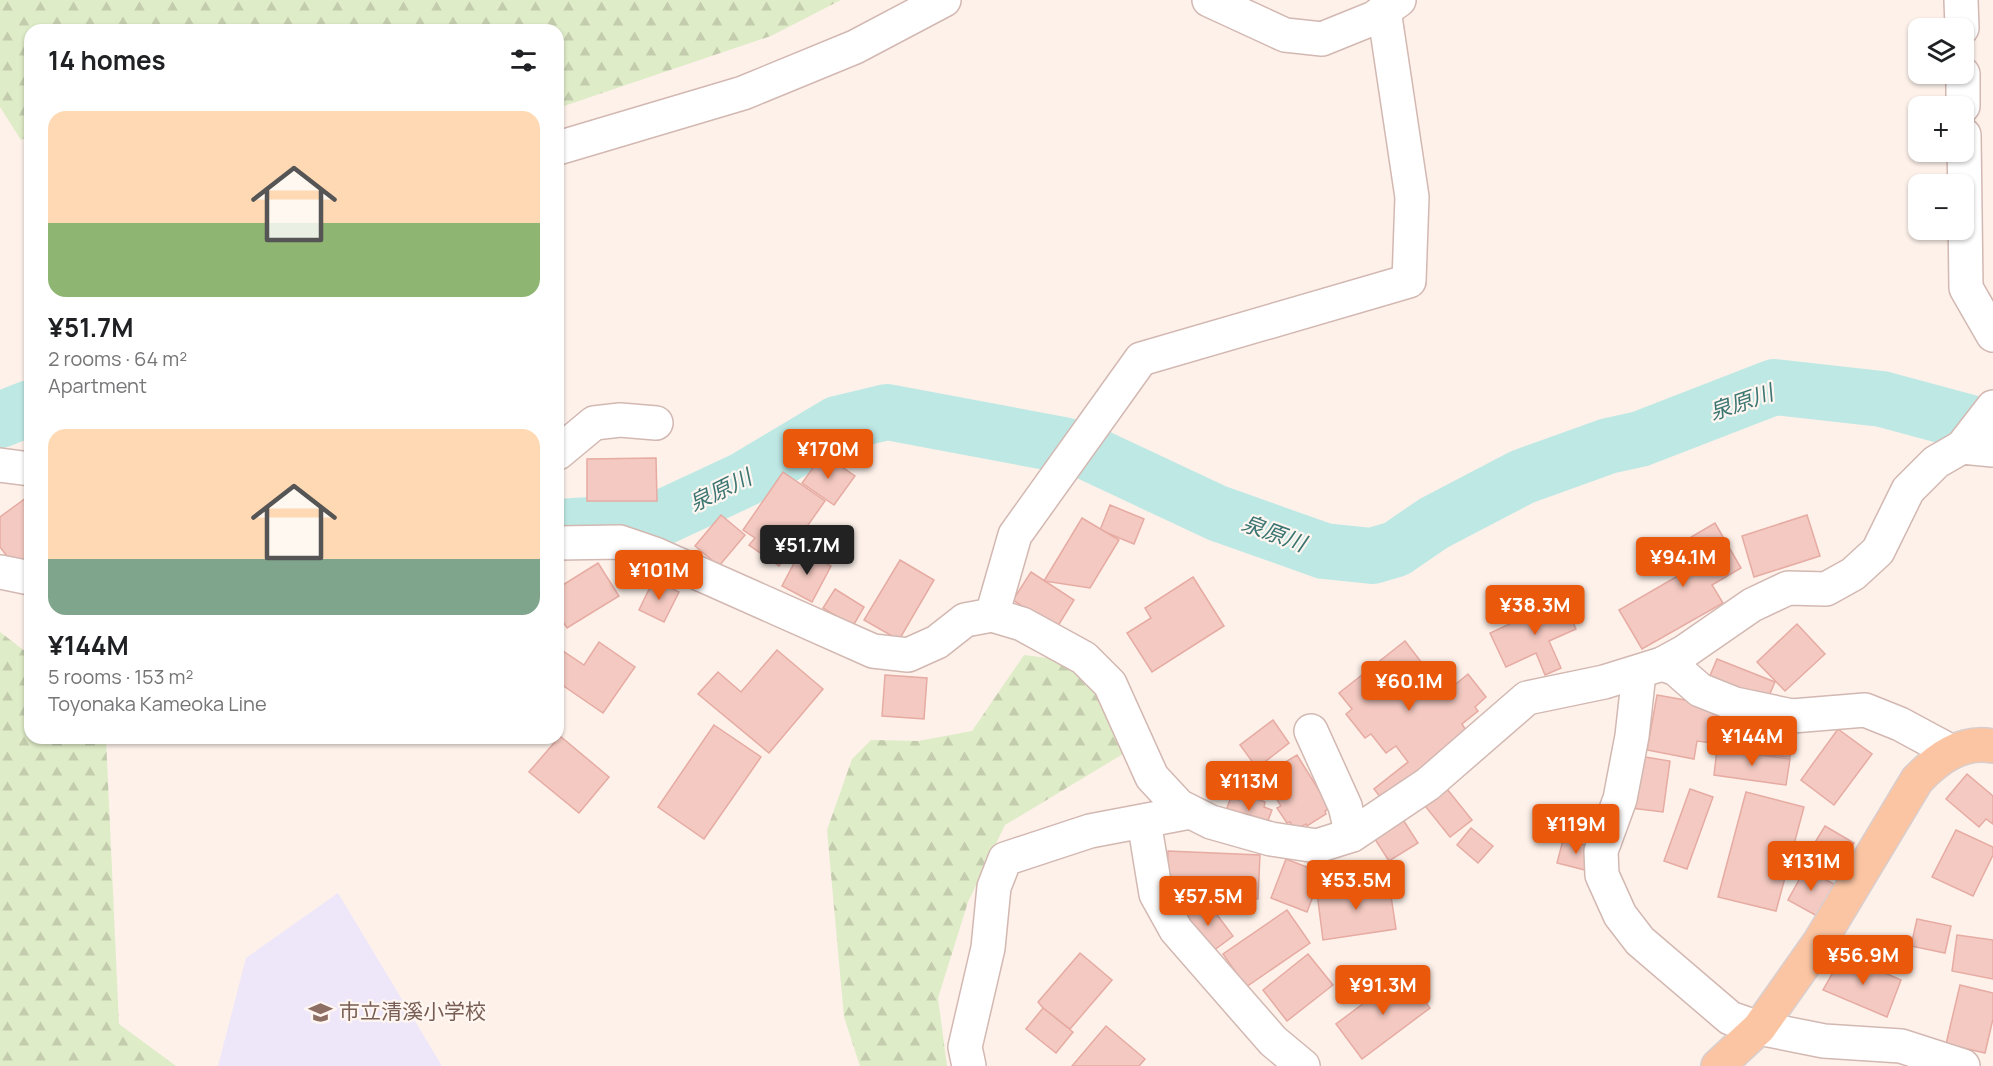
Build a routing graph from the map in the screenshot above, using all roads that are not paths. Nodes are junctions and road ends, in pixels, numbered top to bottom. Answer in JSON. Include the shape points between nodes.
{"nodes":[{"id":1,"x":944,"y":0,"type":"edge"},
{"id":2,"x":1209,"y":0,"type":"edge"},
{"id":3,"x":1961,"y":0,"type":"edge"},
{"id":4,"x":1391,"y":5,"type":"edge"},
{"id":5,"x":1962,"y":18,"type":"edge"},
{"id":6,"x":564,"y":146,"type":"edge"},
{"id":7,"x":1964,"y":162,"type":"edge"},
{"id":8,"x":1993,"y":335,"type":"edge"},
{"id":9,"x":1993,"y":407,"type":"edge"},
{"id":10,"x":656,"y":423,"type":"dead end"},
{"id":11,"x":564,"y":448,"type":"edge"},
{"id":12,"x":1977,"y":449,"type":"edge"},
{"id":13,"x":0,"y":465,"type":"edge"},
{"id":14,"x":24,"y":468,"type":"edge"},
{"id":15,"x":564,"y":543,"type":"edge"},
{"id":16,"x":0,"y":572,"type":"edge"},
{"id":17,"x":24,"y":577,"type":"edge"},
{"id":18,"x":992,"y":615,"type":"junction"},
{"id":19,"x":1650,"y":669,"type":"junction"},
{"id":20,"x":1311,"y":731,"type":"dead end"},
{"id":21,"x":1993,"y":746,"type":"edge"},
{"id":22,"x":1952,"y":752,"type":"junction"},
{"id":23,"x":1190,"y":812,"type":"junction"},
{"id":24,"x":1144,"y":821,"type":"junction"},
{"id":25,"x":1352,"y":835,"type":"junction"},
{"id":26,"x":1759,"y":1028,"type":"junction"},
{"id":27,"x":969,"y":1066,"type":"edge"},
{"id":28,"x":1304,"y":1066,"type":"edge"},
{"id":29,"x":1718,"y":1066,"type":"edge"},
{"id":30,"x":1963,"y":1066,"type":"edge"}],
"edges":[{"from":1,"to":6,"type":"street","via":[[855,47],[743,93]]},
{"from":2,"to":4,"type":"street","via":[[1285,35],[1322,39],[1374,18]]},
{"from":3,"to":5,"type":"street"},
{"from":4,"to":18,"type":"street","via":[[1412,197],[1408,281],[1141,359],[1015,535]]},
{"from":7,"to":8,"type":"street","via":[[1966,288]]},
{"from":9,"to":12,"type":"street"},
{"from":10,"to":11,"type":"street","via":[[594,423]]},
{"from":12,"to":19,"type":"street","via":[[1936,462],[1908,490],[1878,551],[1852,574],[1826,589],[1788,588],[1752,605],[1684,652]]},
{"from":13,"to":14,"type":"street"},
{"from":15,"to":18,"type":"street","via":[[620,542],[655,554],[873,651],[908,655],[937,642],[965,620]]},
{"from":16,"to":17,"type":"street"},
{"from":18,"to":23,"type":"street","via":[[1022,624],[1084,658],[1110,684],[1152,777],[1179,806]]},
{"from":19,"to":22,"type":"street","via":[[1676,669],[1700,690],[1735,704],[1792,716],[1865,710]]},
{"from":19,"to":25,"type":"street","via":[[1527,698],[1428,784]]},
{"from":19,"to":26,"type":"street","via":[[1620,799],[1601,851],[1602,875],[1620,915],[1640,941],[1730,1018]]},
{"from":20,"to":25,"type":"street","via":[[1345,806]]},
{"from":21,"to":22,"type":"main road","via":[[1968,746]]},
{"from":22,"to":26,"type":"main road","via":[[1917,780],[1819,943]]},
{"from":23,"to":24,"type":"street"},
{"from":23,"to":25,"type":"street","via":[[1271,839],[1317,846]]},
{"from":24,"to":27,"type":"street","via":[[1090,831],[1005,859],[994,887],[988,948],[965,1047]]},
{"from":24,"to":28,"type":"street","via":[[1156,894],[1176,930],[1273,1041]]},
{"from":26,"to":29,"type":"main road"},
{"from":26,"to":30,"type":"street","via":[[1824,1041],[1901,1046]]}]}
